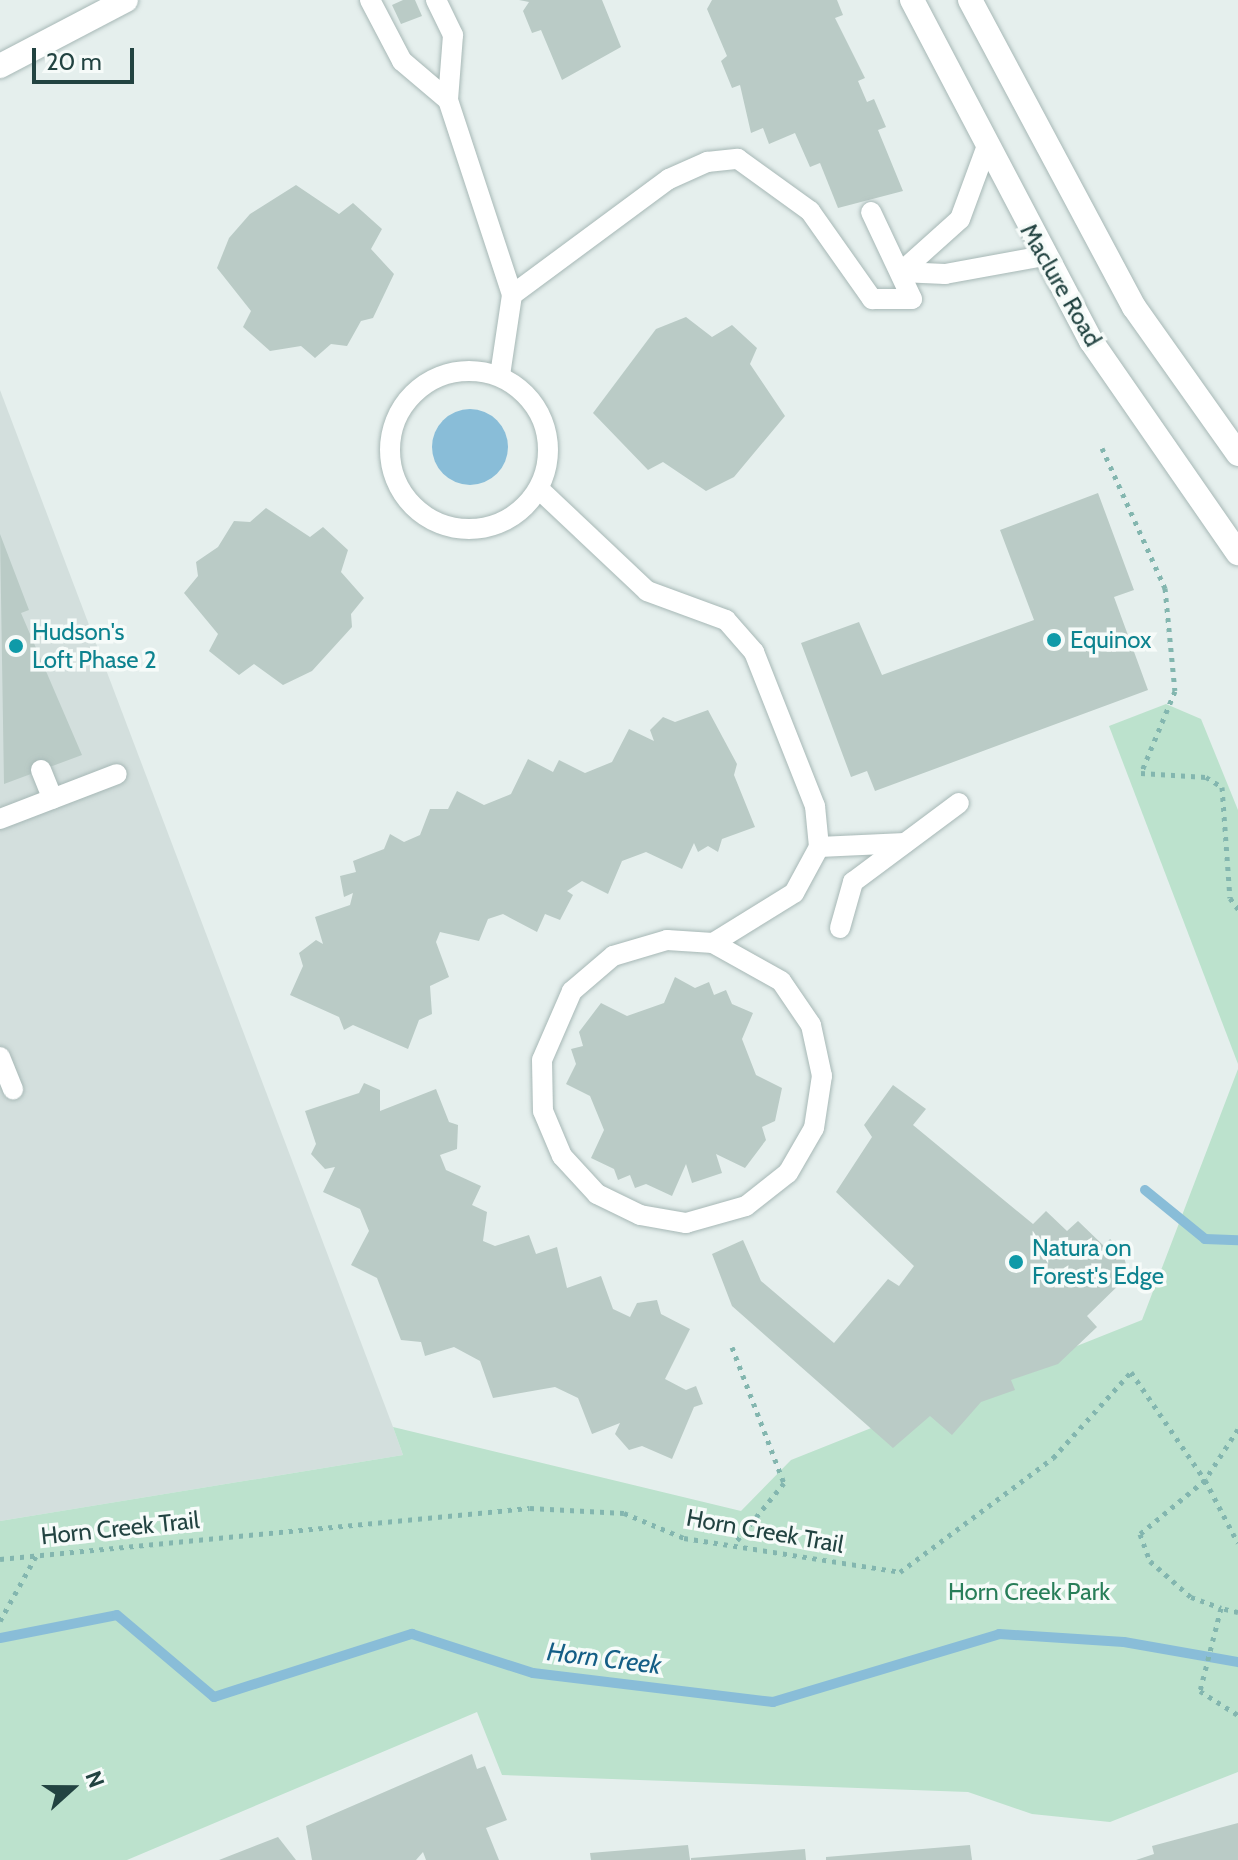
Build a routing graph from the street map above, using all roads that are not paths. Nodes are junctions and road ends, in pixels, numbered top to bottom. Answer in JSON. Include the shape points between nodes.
{"nodes":[{"id":1,"x":126,"y":0,"type":"edge"},
{"id":2,"x":370,"y":0,"type":"edge"},
{"id":3,"x":436,"y":0,"type":"edge"},
{"id":4,"x":912,"y":0,"type":"edge"},
{"id":5,"x":970,"y":0,"type":"edge"},
{"id":6,"x":0,"y":66,"type":"edge"},
{"id":7,"x":448,"y":100,"type":"junction"},
{"id":8,"x":985,"y":151,"type":"junction"},
{"id":9,"x":871,"y":212,"type":"dead end"},
{"id":10,"x":1044,"y":256,"type":"junction"},
{"id":11,"x":901,"y":272,"type":"junction"},
{"id":12,"x":512,"y":295,"type":"junction"},
{"id":13,"x":500,"y":375,"type":"junction"},
{"id":14,"x":1238,"y":454,"type":"edge"},
{"id":15,"x":540,"y":490,"type":"junction"},
{"id":16,"x":1238,"y":553,"type":"edge"},
{"id":17,"x":41,"y":770,"type":"dead end"},
{"id":18,"x":117,"y":774,"type":"dead end"},
{"id":19,"x":53,"y":799,"type":"junction"},
{"id":20,"x":959,"y":803,"type":"dead end"},
{"id":21,"x":0,"y":819,"type":"edge"},
{"id":22,"x":905,"y":843,"type":"junction"},
{"id":23,"x":819,"y":847,"type":"junction"},
{"id":24,"x":840,"y":928,"type":"dead end"},
{"id":25,"x":713,"y":943,"type":"junction"},
{"id":26,"x":0,"y":1057,"type":"edge"},
{"id":27,"x":13,"y":1090,"type":"dead end"}],
"edges":[{"from":1,"to":6,"type":"main road"},
{"from":2,"to":7,"type":"lane","via":[[402,61]]},
{"from":3,"to":7,"type":"lane","via":[[453,35]]},
{"from":4,"to":8,"type":"main road","name":"Maclure Road"},
{"from":5,"to":14,"type":"main road","via":[[1134,307]]},
{"from":7,"to":12,"type":"lane"},
{"from":8,"to":10,"type":"main road","name":"Maclure Road"},
{"from":8,"to":11,"type":"lane","via":[[960,219],[924,243]]},
{"from":9,"to":11,"type":"lane"},
{"from":10,"to":11,"type":"lane","via":[[945,274]]},
{"from":10,"to":16,"type":"main road","name":"Maclure Road","via":[[1091,341]]},
{"from":11,"to":12,"type":"lane","via":[[912,299],[872,299],[810,211],[738,159],[707,162],[669,179]]},
{"from":12,"to":13,"type":"lane"},
{"from":13,"to":15,"type":"lane","via":[[534,402],[550,445]]},
{"from":13,"to":15,"type":"lane","via":[[462,370],[428,380],[404,403],[390,434],[391,470],[412,507],[445,527],[481,530],[511,519]]},
{"from":15,"to":23,"type":"lane","via":[[647,591],[726,620],[754,652],[815,806]]},
{"from":17,"to":19,"type":"lane"},
{"from":18,"to":19,"type":"lane"},
{"from":19,"to":21,"type":"lane"},
{"from":20,"to":22,"type":"lane"},
{"from":22,"to":23,"type":"lane"},
{"from":22,"to":24,"type":"lane","via":[[853,882]]},
{"from":23,"to":25,"type":"lane","via":[[794,893]]},
{"from":25,"to":25,"type":"lane","via":[[667,940],[613,956],[572,991],[542,1060],[543,1111],[562,1156],[597,1194],[640,1215],[686,1223],[746,1206],[788,1173],[814,1128],[822,1076],[811,1025],[781,981]]},
{"from":26,"to":27,"type":"lane"}]}
